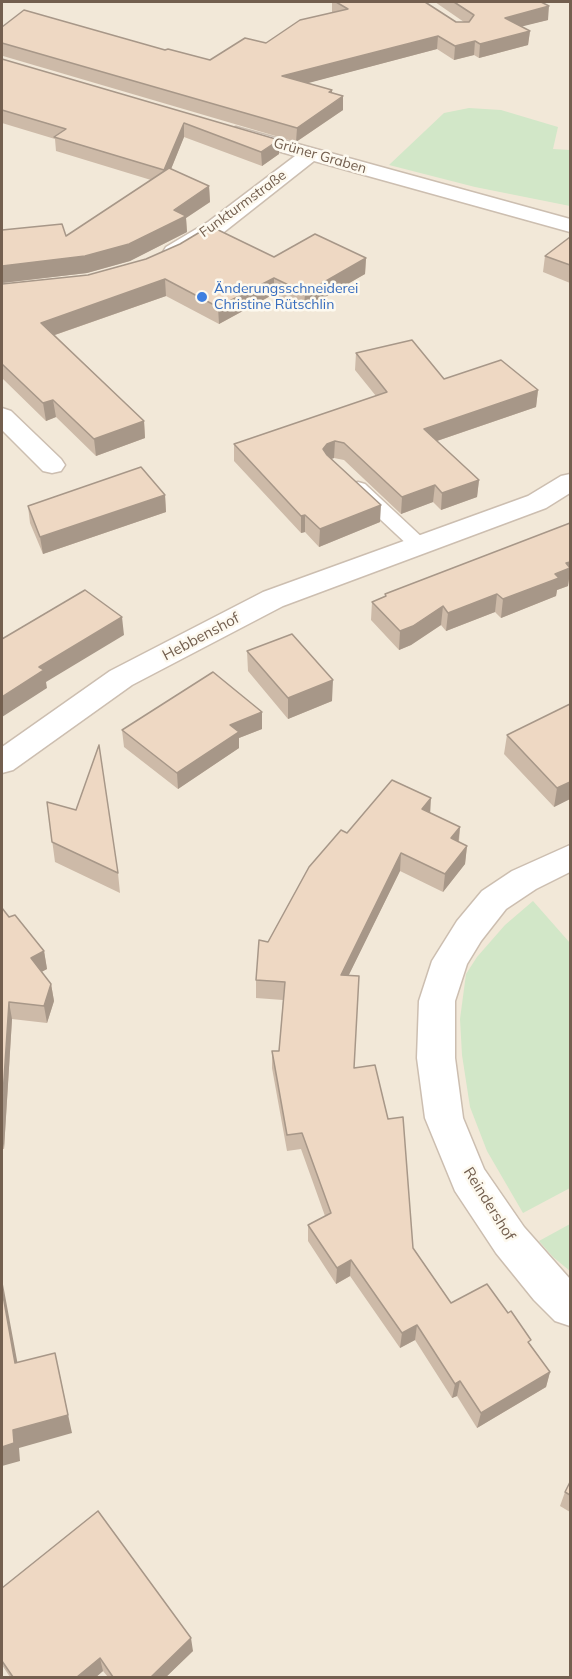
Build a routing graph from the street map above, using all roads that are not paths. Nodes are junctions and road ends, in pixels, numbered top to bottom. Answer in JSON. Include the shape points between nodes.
{"nodes":[{"id":1,"x":220,"y":128,"type":"edge"},
{"id":2,"x":310,"y":154,"type":"junction"},
{"id":3,"x":570,"y":226,"type":"edge"},
{"id":4,"x":150,"y":263,"type":"edge"},
{"id":5,"x":2,"y":416,"type":"edge"},
{"id":6,"x":52,"y":465,"type":"dead end"},
{"id":7,"x":343,"y":474,"type":"edge"},
{"id":8,"x":570,"y":482,"type":"edge"},
{"id":9,"x":418,"y":544,"type":"junction"},
{"id":10,"x":2,"y":762,"type":"edge"},
{"id":11,"x":570,"y":858,"type":"edge"},
{"id":12,"x":570,"y":1307,"type":"edge"}],
"edges":[{"from":1,"to":2,"type":"street","name":"Grüner Graben"},
{"from":2,"to":3,"type":"street","name":"Grüner Graben"},
{"from":2,"to":4,"type":"street","name":"Funkturmstraße","via":[[216,227]]},
{"from":5,"to":6,"type":"street"},
{"from":7,"to":9,"type":"lane"},
{"from":8,"to":9,"type":"street","name":"Hebbenshof","via":[[537,502]]},
{"from":9,"to":10,"type":"street","name":"Hebbenshof","via":[[273,599],[121,678]]},
{"from":11,"to":12,"type":"street","name":"Reindershof","via":[[494,900],[469,931],[450,961],[437,1000],[435,1058],[444,1118],[469,1179],[510,1240]]}]}
